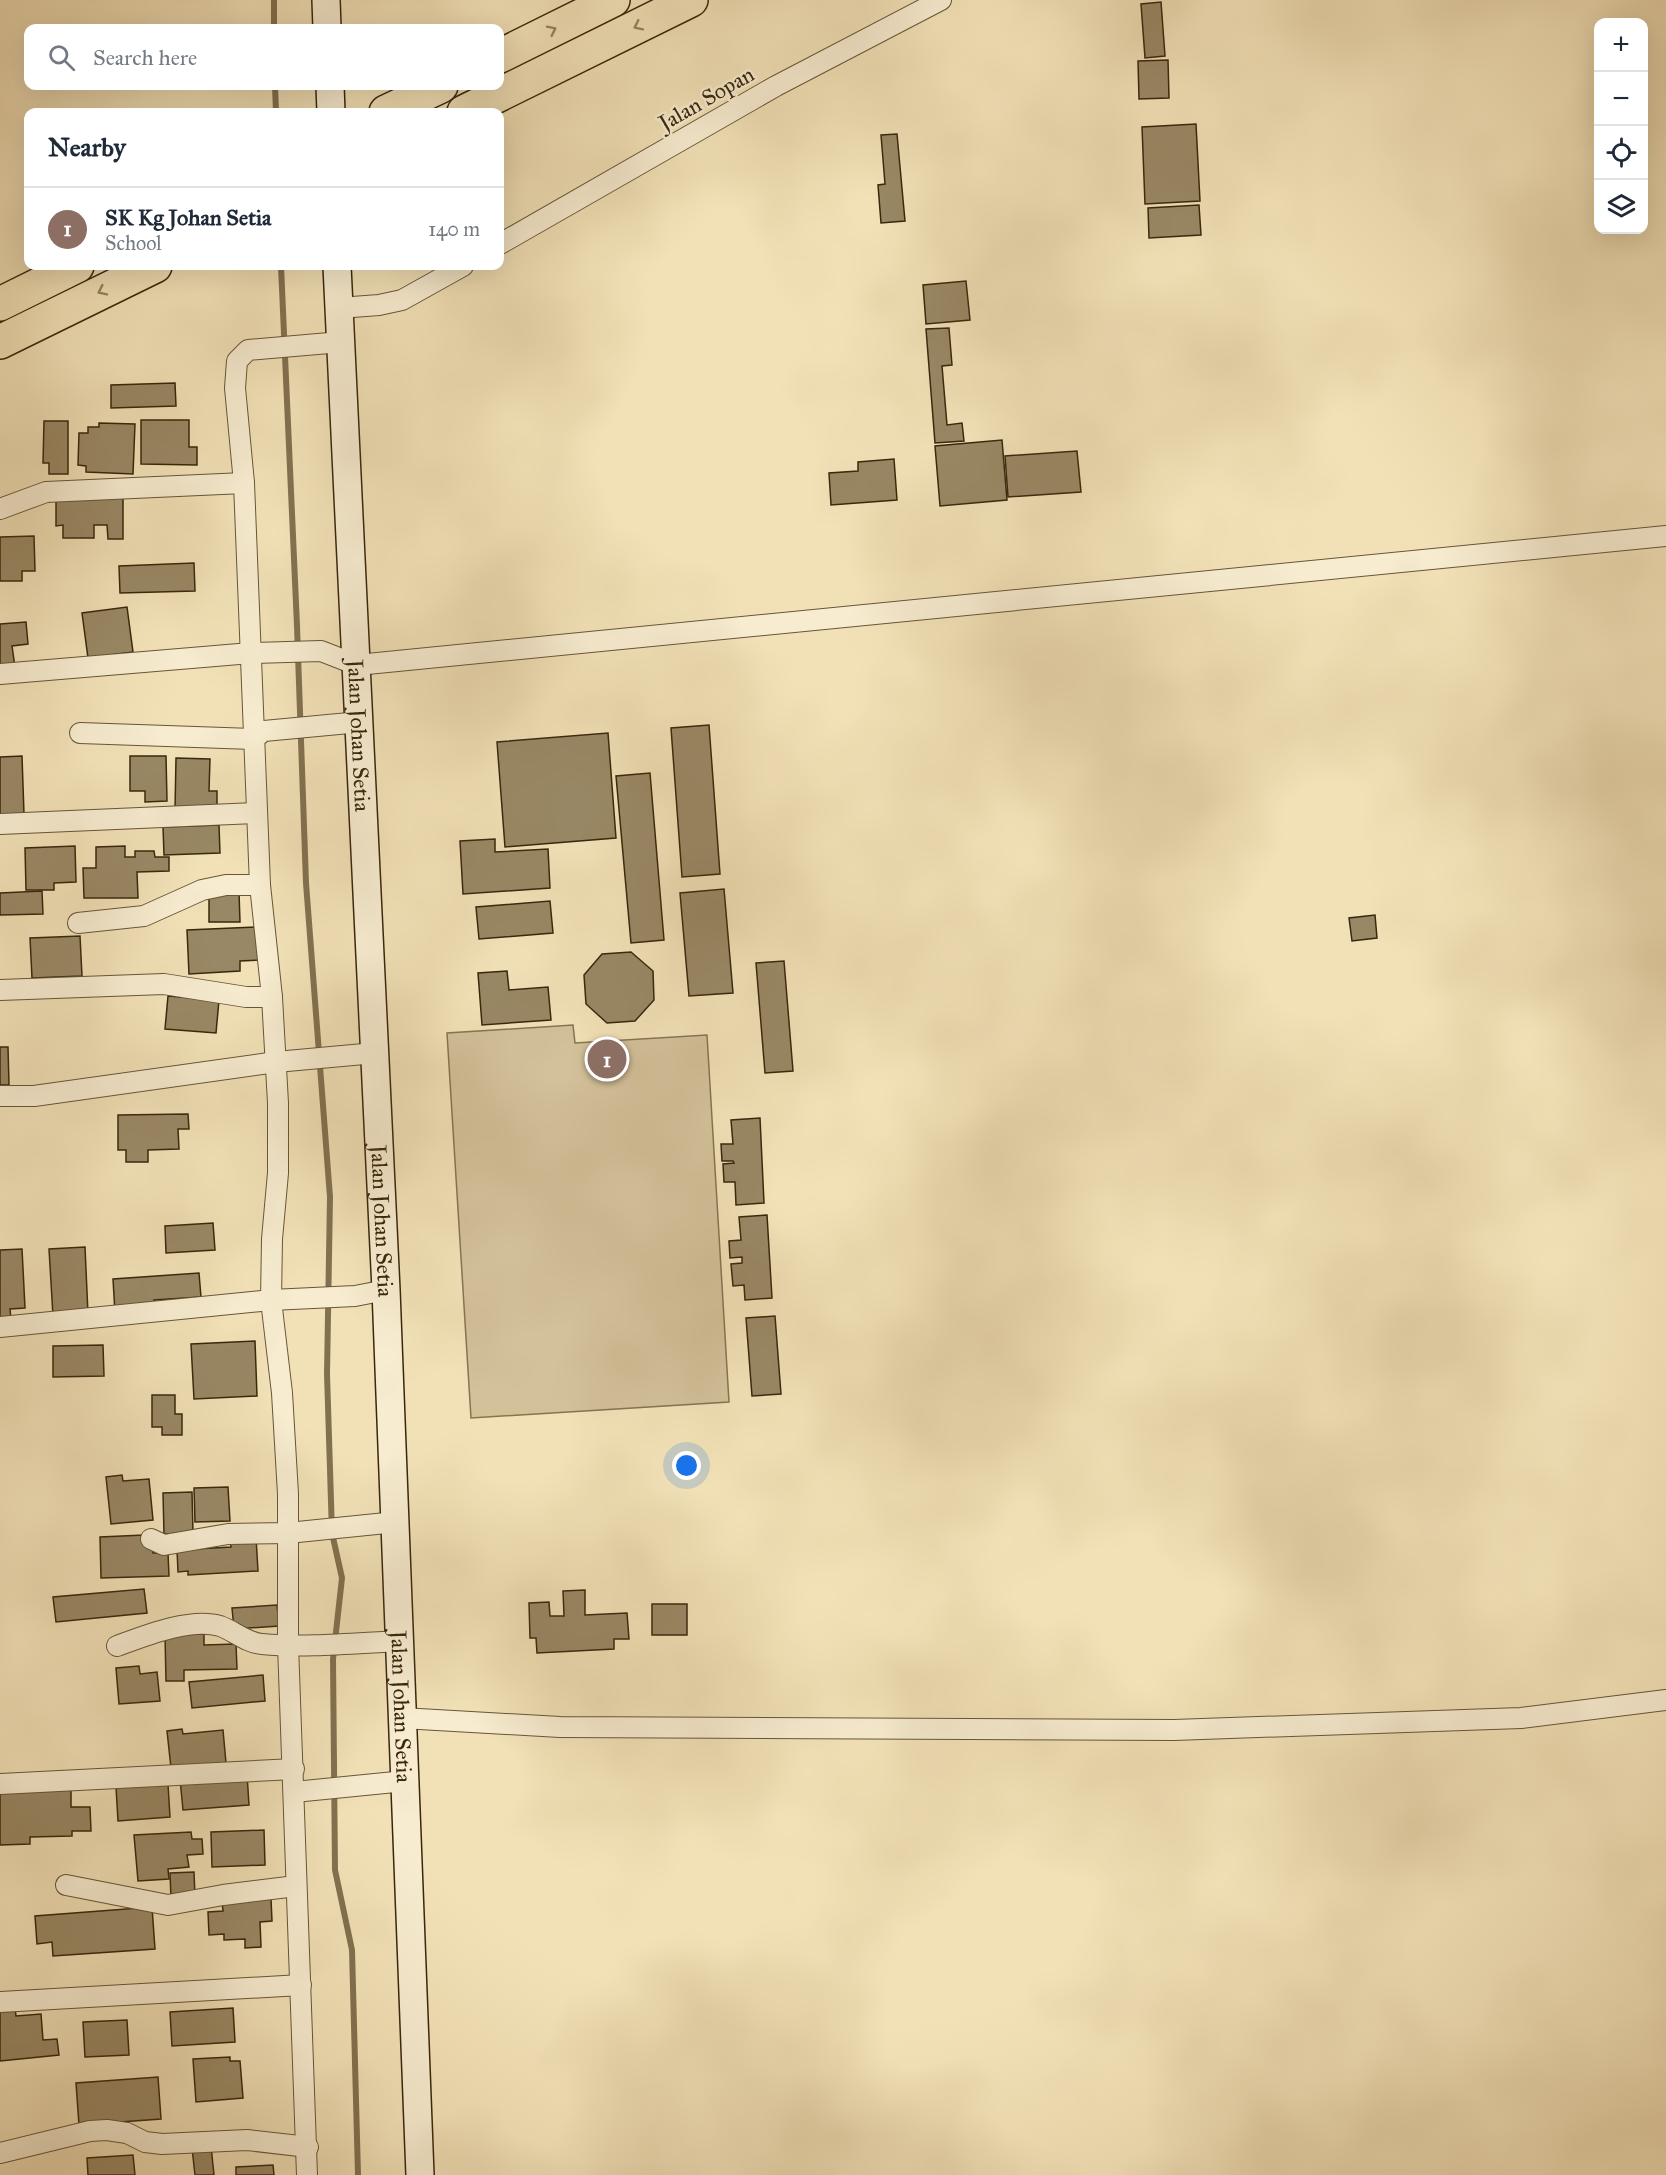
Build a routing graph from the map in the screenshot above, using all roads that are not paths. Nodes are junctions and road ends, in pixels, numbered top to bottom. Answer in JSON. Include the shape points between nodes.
{"nodes":[{"id":1,"x":326,"y":0,"type":"edge"},
{"id":2,"x":613,"y":0,"type":"edge"},
{"id":3,"x":691,"y":0,"type":"edge"},
{"id":4,"x":940,"y":0,"type":"edge"},
{"id":5,"x":327,"y":24,"type":"edge"},
{"id":6,"x":504,"y":54,"type":"edge"},
{"id":7,"x":330,"y":90,"type":"edge"},
{"id":8,"x":433,"y":90,"type":"edge"},
{"id":9,"x":331,"y":108,"type":"edge"},
{"id":10,"x":394,"y":108,"type":"edge"},
{"id":11,"x":472,"y":108,"type":"edge"},
{"id":12,"x":504,"y":242,"type":"edge"},
{"id":13,"x":69,"y":270,"type":"edge"},
{"id":14,"x":147,"y":270,"type":"edge"},
{"id":15,"x":337,"y":270,"type":"edge"},
{"id":16,"x":456,"y":270,"type":"edge"},
{"id":17,"x":0,"y":304,"type":"edge"},
{"id":18,"x":339,"y":308,"type":"junction"},
{"id":19,"x":0,"y":342,"type":"edge"},
{"id":20,"x":341,"y":342,"type":"junction"},
{"id":21,"x":244,"y":483,"type":"junction"},
{"id":22,"x":0,"y":509,"type":"edge"},
{"id":23,"x":1666,"y":536,"type":"edge"},
{"id":24,"x":257,"y":653,"type":"junction"},
{"id":25,"x":357,"y":665,"type":"junction"},
{"id":26,"x":0,"y":674,"type":"edge"},
{"id":27,"x":360,"y":722,"type":"junction"},
{"id":28,"x":80,"y":733,"type":"dead end"},
{"id":29,"x":259,"y":735,"type":"junction"},
{"id":30,"x":256,"y":813,"type":"junction"},
{"id":31,"x":0,"y":824,"type":"edge"},
{"id":32,"x":260,"y":885,"type":"junction"},
{"id":33,"x":78,"y":923,"type":"dead end"},
{"id":34,"x":0,"y":990,"type":"edge"},
{"id":35,"x":272,"y":997,"type":"junction"},
{"id":36,"x":375,"y":1053,"type":"junction"},
{"id":37,"x":283,"y":1061,"type":"junction"},
{"id":38,"x":0,"y":1096,"type":"edge"},
{"id":39,"x":386,"y":1290,"type":"junction"},
{"id":40,"x":278,"y":1301,"type":"junction"},
{"id":41,"x":0,"y":1327,"type":"edge"},
{"id":42,"x":396,"y":1522,"type":"junction"},
{"id":43,"x":292,"y":1533,"type":"junction"},
{"id":44,"x":150,"y":1539,"type":"dead end"},
{"id":45,"x":387,"y":1641,"type":"junction"},
{"id":46,"x":295,"y":1645,"type":"junction"},
{"id":47,"x":117,"y":1646,"type":"dead end"},
{"id":48,"x":1666,"y":1700,"type":"edge"},
{"id":49,"x":402,"y":1718,"type":"junction"},
{"id":50,"x":294,"y":1769,"type":"junction"},
{"id":51,"x":405,"y":1781,"type":"junction"},
{"id":52,"x":0,"y":1784,"type":"edge"},
{"id":53,"x":301,"y":1791,"type":"junction"},
{"id":54,"x":66,"y":1885,"type":"dead end"},
{"id":55,"x":296,"y":1886,"type":"junction"},
{"id":56,"x":301,"y":1985,"type":"junction"},
{"id":57,"x":0,"y":2002,"type":"edge"},
{"id":58,"x":308,"y":2147,"type":"junction"},
{"id":59,"x":0,"y":2153,"type":"edge"},
{"id":60,"x":308,"y":2175,"type":"edge"},
{"id":61,"x":420,"y":2175,"type":"edge"}],
"edges":[{"from":1,"to":5,"type":"main road"},
{"from":6,"to":2,"type":"highway","one_way":true},
{"from":3,"to":11,"type":"highway","one_way":true},
{"from":4,"to":12,"type":"street","name":"Jalan Sopan","via":[[776,86]]},
{"from":7,"to":9,"type":"main road"},
{"from":8,"to":10,"type":"highway"},
{"from":13,"to":17,"type":"highway"},
{"from":14,"to":19,"type":"highway","one_way":true},
{"from":15,"to":18,"type":"main road","name":"Jalan Johan Setia"},
{"from":16,"to":18,"type":"street","via":[[402,300]]},
{"from":18,"to":20,"type":"main road","name":"Jalan Johan Setia"},
{"from":20,"to":21,"type":"street","via":[[248,350],[237,361]]},
{"from":20,"to":25,"type":"main road","name":"Jalan Johan Setia"},
{"from":21,"to":22,"type":"street","via":[[46,492]]},
{"from":21,"to":24,"type":"street"},
{"from":23,"to":25,"type":"street"},
{"from":24,"to":25,"type":"street","via":[[321,651]]},
{"from":24,"to":26,"type":"street"},
{"from":24,"to":29,"type":"street"},
{"from":25,"to":27,"type":"main road","name":"Jalan Johan Setia"},
{"from":27,"to":29,"type":"street"},
{"from":27,"to":36,"type":"main road","name":"Jalan Johan Setia"},
{"from":28,"to":29,"type":"street"},
{"from":29,"to":30,"type":"street"},
{"from":30,"to":31,"type":"street"},
{"from":30,"to":32,"type":"street"},
{"from":32,"to":33,"type":"street","via":[[202,890],[144,916]]},
{"from":32,"to":35,"type":"street"},
{"from":34,"to":35,"type":"street","via":[[164,984],[246,997]]},
{"from":35,"to":37,"type":"street"},
{"from":36,"to":37,"type":"street"},
{"from":36,"to":39,"type":"main road","name":"Jalan Johan Setia"},
{"from":37,"to":38,"type":"street","via":[[34,1096]]},
{"from":37,"to":40,"type":"street","via":[[272,1239]]},
{"from":39,"to":40,"type":"street"},
{"from":39,"to":42,"type":"main road","name":"Jalan Johan Setia"},
{"from":40,"to":41,"type":"street"},
{"from":40,"to":43,"type":"street"},
{"from":42,"to":43,"type":"street"},
{"from":42,"to":45,"type":"main road","name":"Jalan Johan Setia"},
{"from":43,"to":44,"type":"street","via":[[228,1533],[164,1545]]},
{"from":43,"to":46,"type":"street"},
{"from":45,"to":46,"type":"street"},
{"from":45,"to":49,"type":"main road","name":"Jalan Johan Setia"},
{"from":46,"to":47,"type":"street","via":[[258,1644],[218,1626],[184,1625]]},
{"from":46,"to":50,"type":"street"},
{"from":48,"to":49,"type":"street","via":[[1521,1718],[1174,1730],[560,1727]]},
{"from":49,"to":51,"type":"main road","name":"Jalan Johan Setia"},
{"from":50,"to":52,"type":"street"},
{"from":50,"to":53,"type":"street"},
{"from":51,"to":53,"type":"street"},
{"from":51,"to":61,"type":"main road","name":"Jalan Johan Setia"},
{"from":53,"to":55,"type":"street"},
{"from":54,"to":55,"type":"street","via":[[168,1905]]},
{"from":55,"to":56,"type":"street"},
{"from":56,"to":57,"type":"street"},
{"from":56,"to":58,"type":"street"},
{"from":58,"to":59,"type":"street","via":[[246,2140],[162,2144],[107,2130]]},
{"from":58,"to":60,"type":"street"}]}
